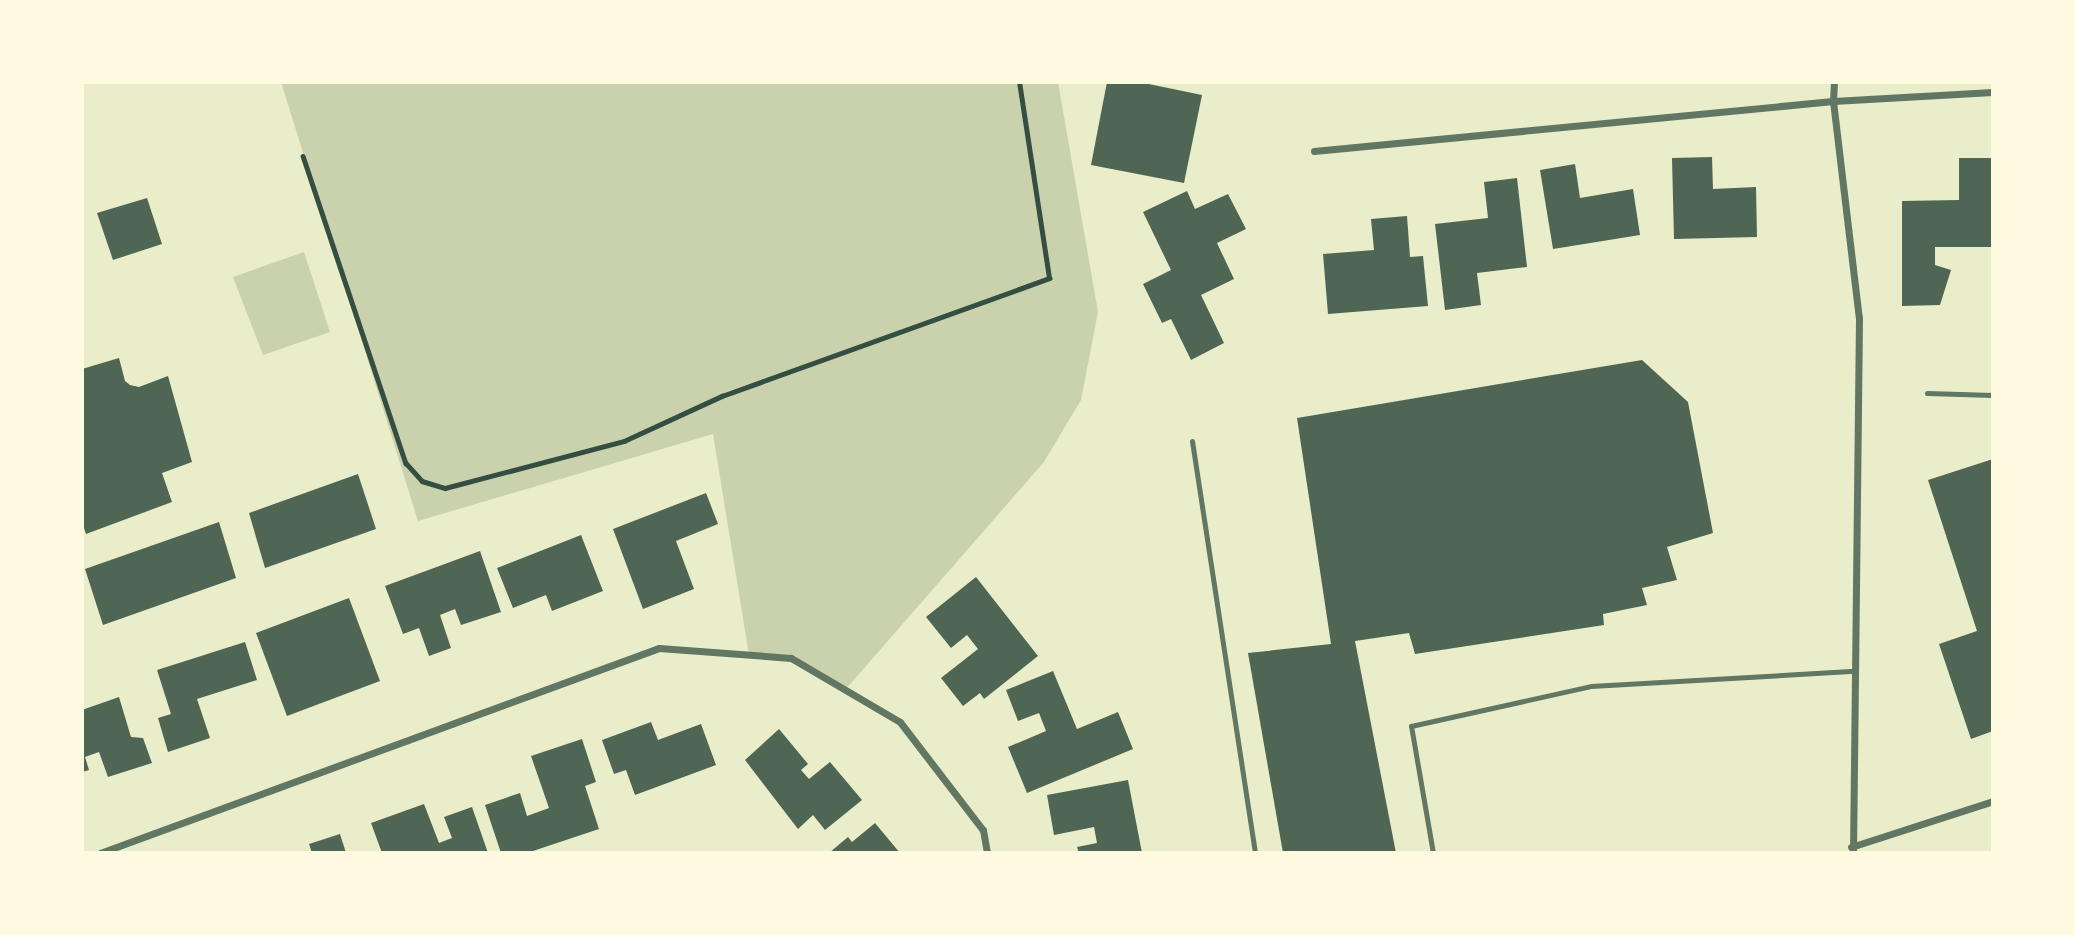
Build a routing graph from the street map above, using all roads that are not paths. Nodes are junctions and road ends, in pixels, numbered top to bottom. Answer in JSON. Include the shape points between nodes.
{"nodes":[{"id":1,"x":1834,"y":82,"type":"edge"},
{"id":2,"x":1993,"y":92,"type":"edge"},
{"id":3,"x":1833,"y":101,"type":"junction"},
{"id":4,"x":1314,"y":151,"type":"dead end"},
{"id":5,"x":1927,"y":393,"type":"dead end"},
{"id":6,"x":1993,"y":395,"type":"edge"},
{"id":7,"x":1192,"y":441,"type":"dead end"},
{"id":8,"x":1856,"y":671,"type":"junction"},
{"id":9,"x":1993,"y":801,"type":"edge"},
{"id":10,"x":1852,"y":850,"type":"edge"},
{"id":11,"x":100,"y":853,"type":"edge"},
{"id":12,"x":987,"y":853,"type":"edge"},
{"id":13,"x":1255,"y":853,"type":"edge"},
{"id":14,"x":1433,"y":853,"type":"edge"}],
"edges":[{"from":1,"to":3,"type":"street"},
{"from":2,"to":3,"type":"street"},
{"from":3,"to":4,"type":"street"},
{"from":3,"to":8,"type":"street","via":[[1859,318]]},
{"from":5,"to":6,"type":"lane"},
{"from":7,"to":13,"type":"lane"},
{"from":8,"to":10,"type":"street"},
{"from":8,"to":14,"type":"lane","via":[[1591,686],[1411,726]]},
{"from":9,"to":10,"type":"street"},
{"from":11,"to":12,"type":"street","via":[[659,648],[791,658],[900,722],[983,830]]}]}
